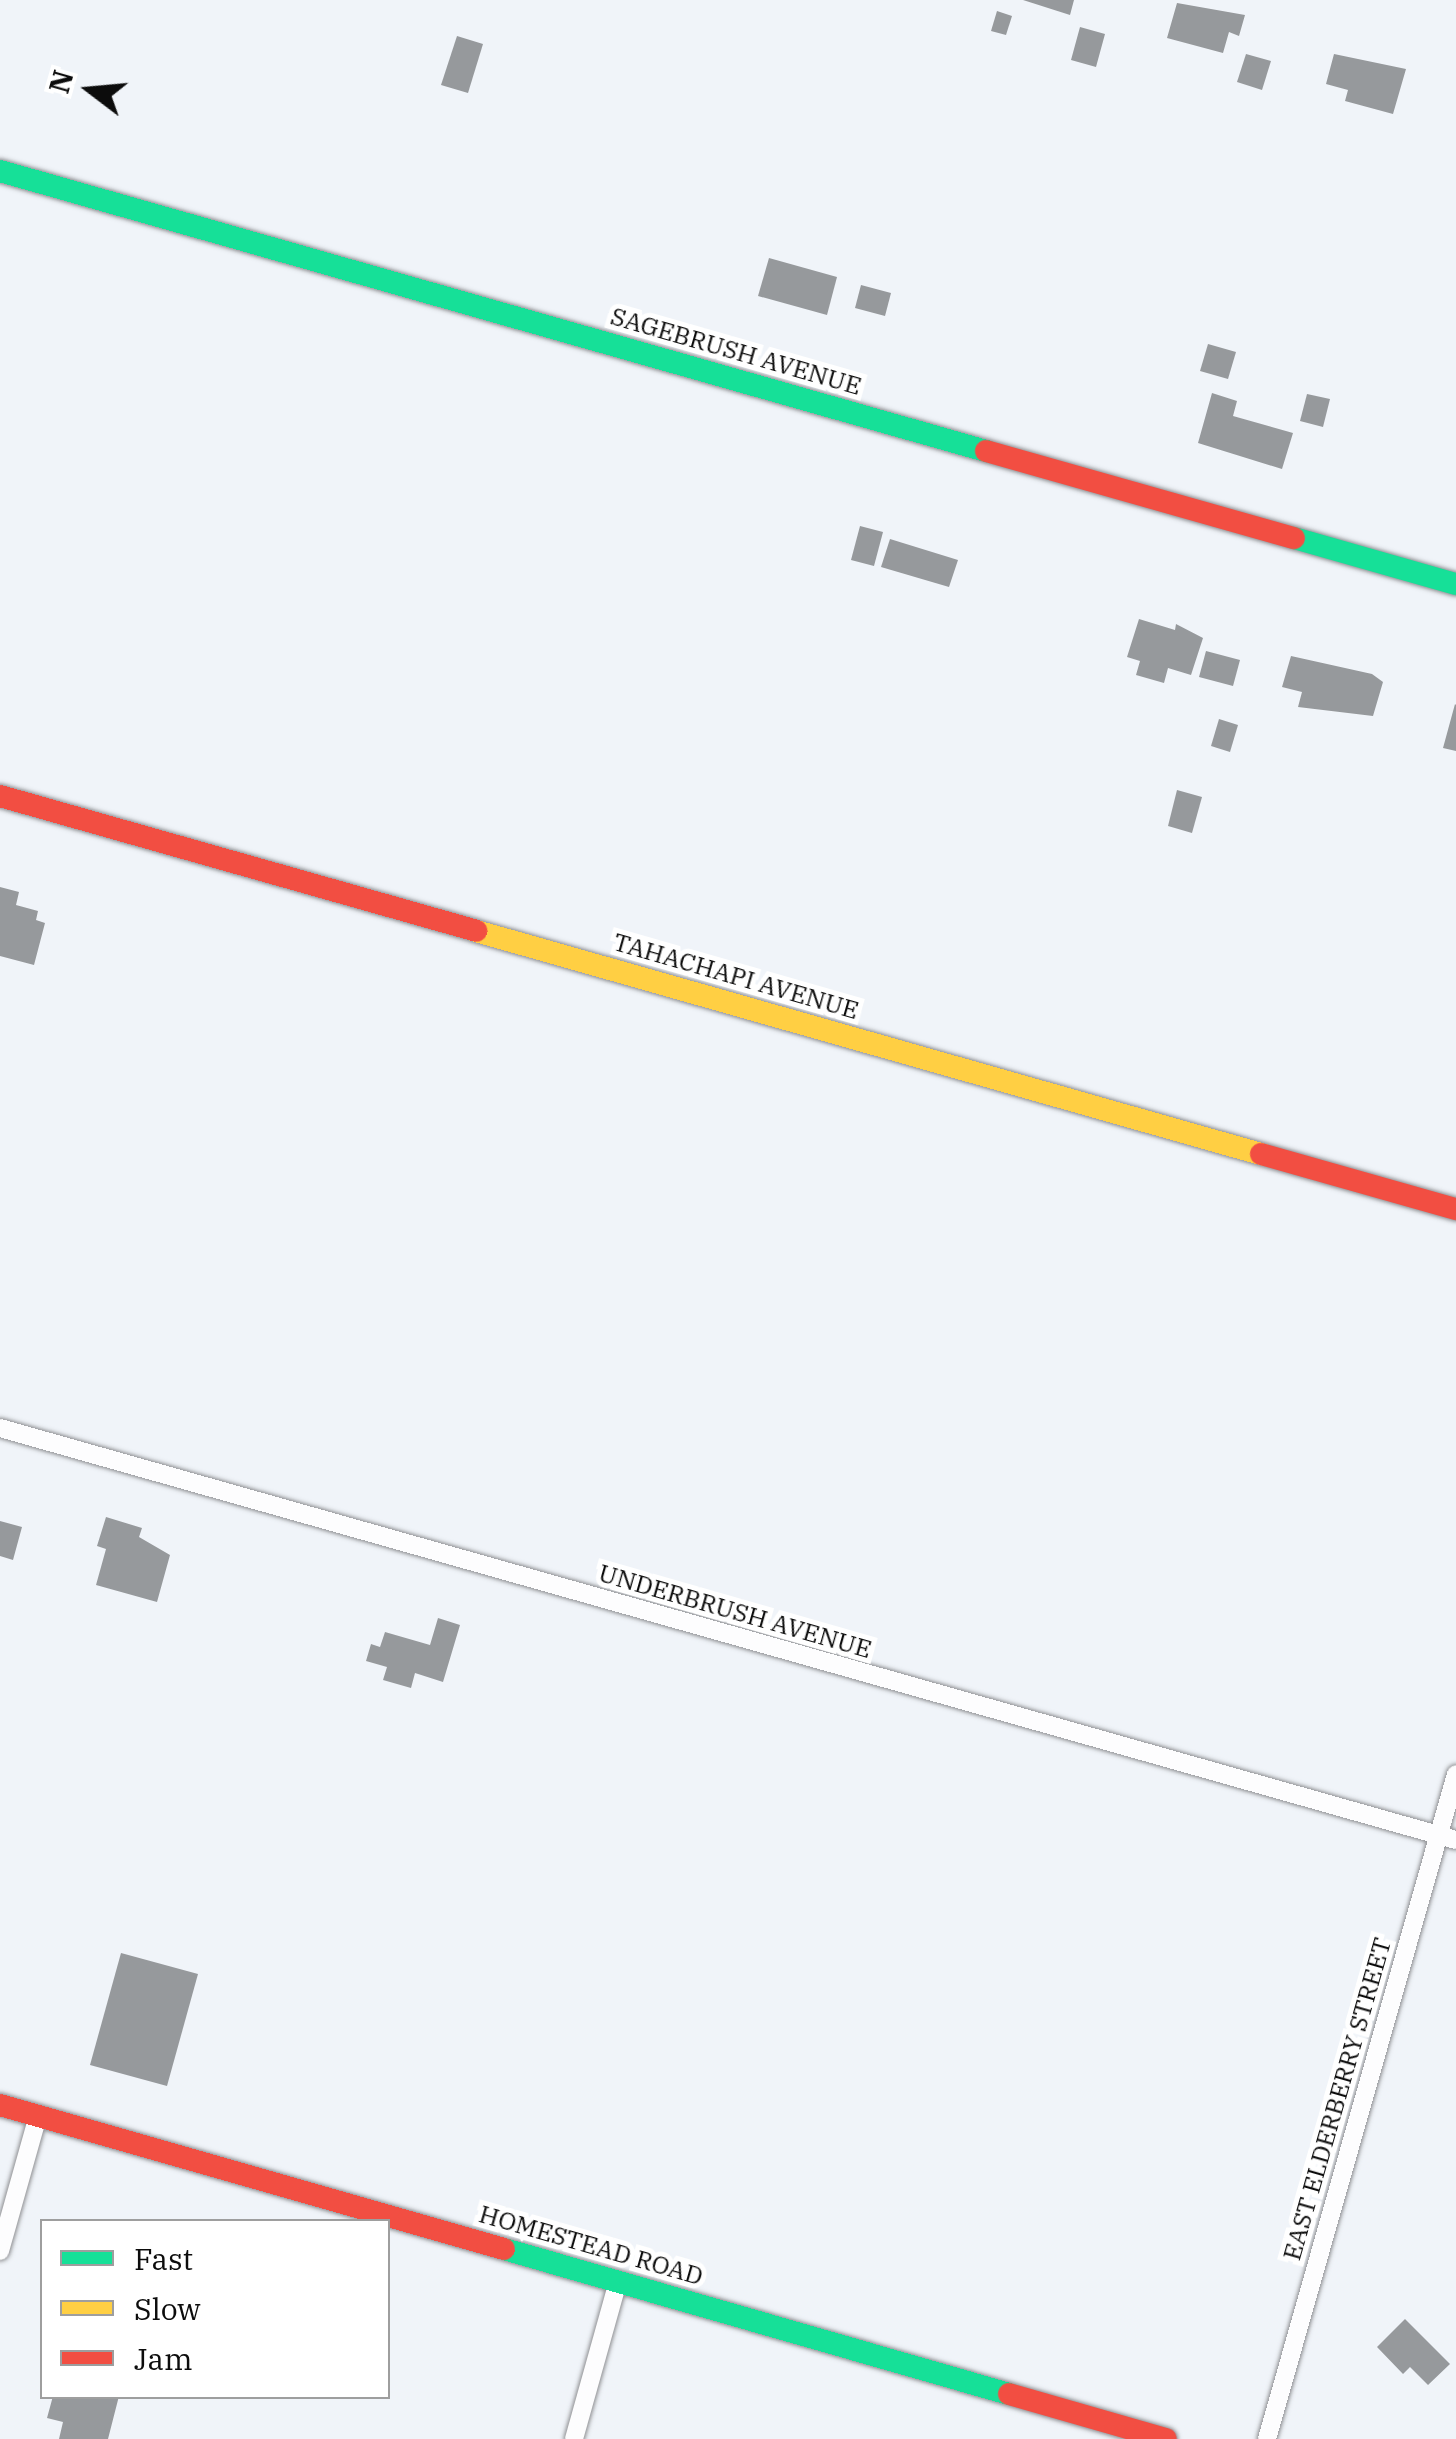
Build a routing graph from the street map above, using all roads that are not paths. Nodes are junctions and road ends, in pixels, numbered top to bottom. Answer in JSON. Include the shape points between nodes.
{"nodes":[{"id":1,"x":0,"y":170,"type":"edge"},
{"id":2,"x":1456,"y":584,"type":"edge"},
{"id":3,"x":0,"y":796,"type":"edge"},
{"id":4,"x":1456,"y":1209,"type":"edge"},
{"id":5,"x":0,"y":1428,"type":"edge"},
{"id":6,"x":1456,"y":1774,"type":"edge"},
{"id":7,"x":1448,"y":1838,"type":"edge"},
{"id":8,"x":0,"y":2106,"type":"edge"},
{"id":9,"x":38,"y":2116,"type":"junction"},
{"id":10,"x":0,"y":2250,"type":"edge"},
{"id":11,"x":618,"y":2281,"type":"junction"},
{"id":12,"x":574,"y":2439,"type":"edge"},
{"id":13,"x":1166,"y":2439,"type":"edge"},
{"id":14,"x":1267,"y":2439,"type":"edge"}],
"edges":[{"from":1,"to":2,"type":"street","name":"SAGEBRUSH AVENUE"},
{"from":3,"to":4,"type":"street","name":"TAHACHAPI AVENUE"},
{"from":5,"to":7,"type":"street","name":"UNDERBRUSH AVENUE"},
{"from":6,"to":7,"type":"street","name":"EAST ELDERBERRY STREET"},
{"from":7,"to":14,"type":"street","name":"EAST ELDERBERRY STREET"},
{"from":8,"to":9,"type":"street","name":"HOMESTEAD ROAD"},
{"from":9,"to":10,"type":"street"},
{"from":9,"to":11,"type":"street","name":"HOMESTEAD ROAD"},
{"from":11,"to":12,"type":"street"},
{"from":11,"to":13,"type":"street","name":"HOMESTEAD ROAD"}]}
